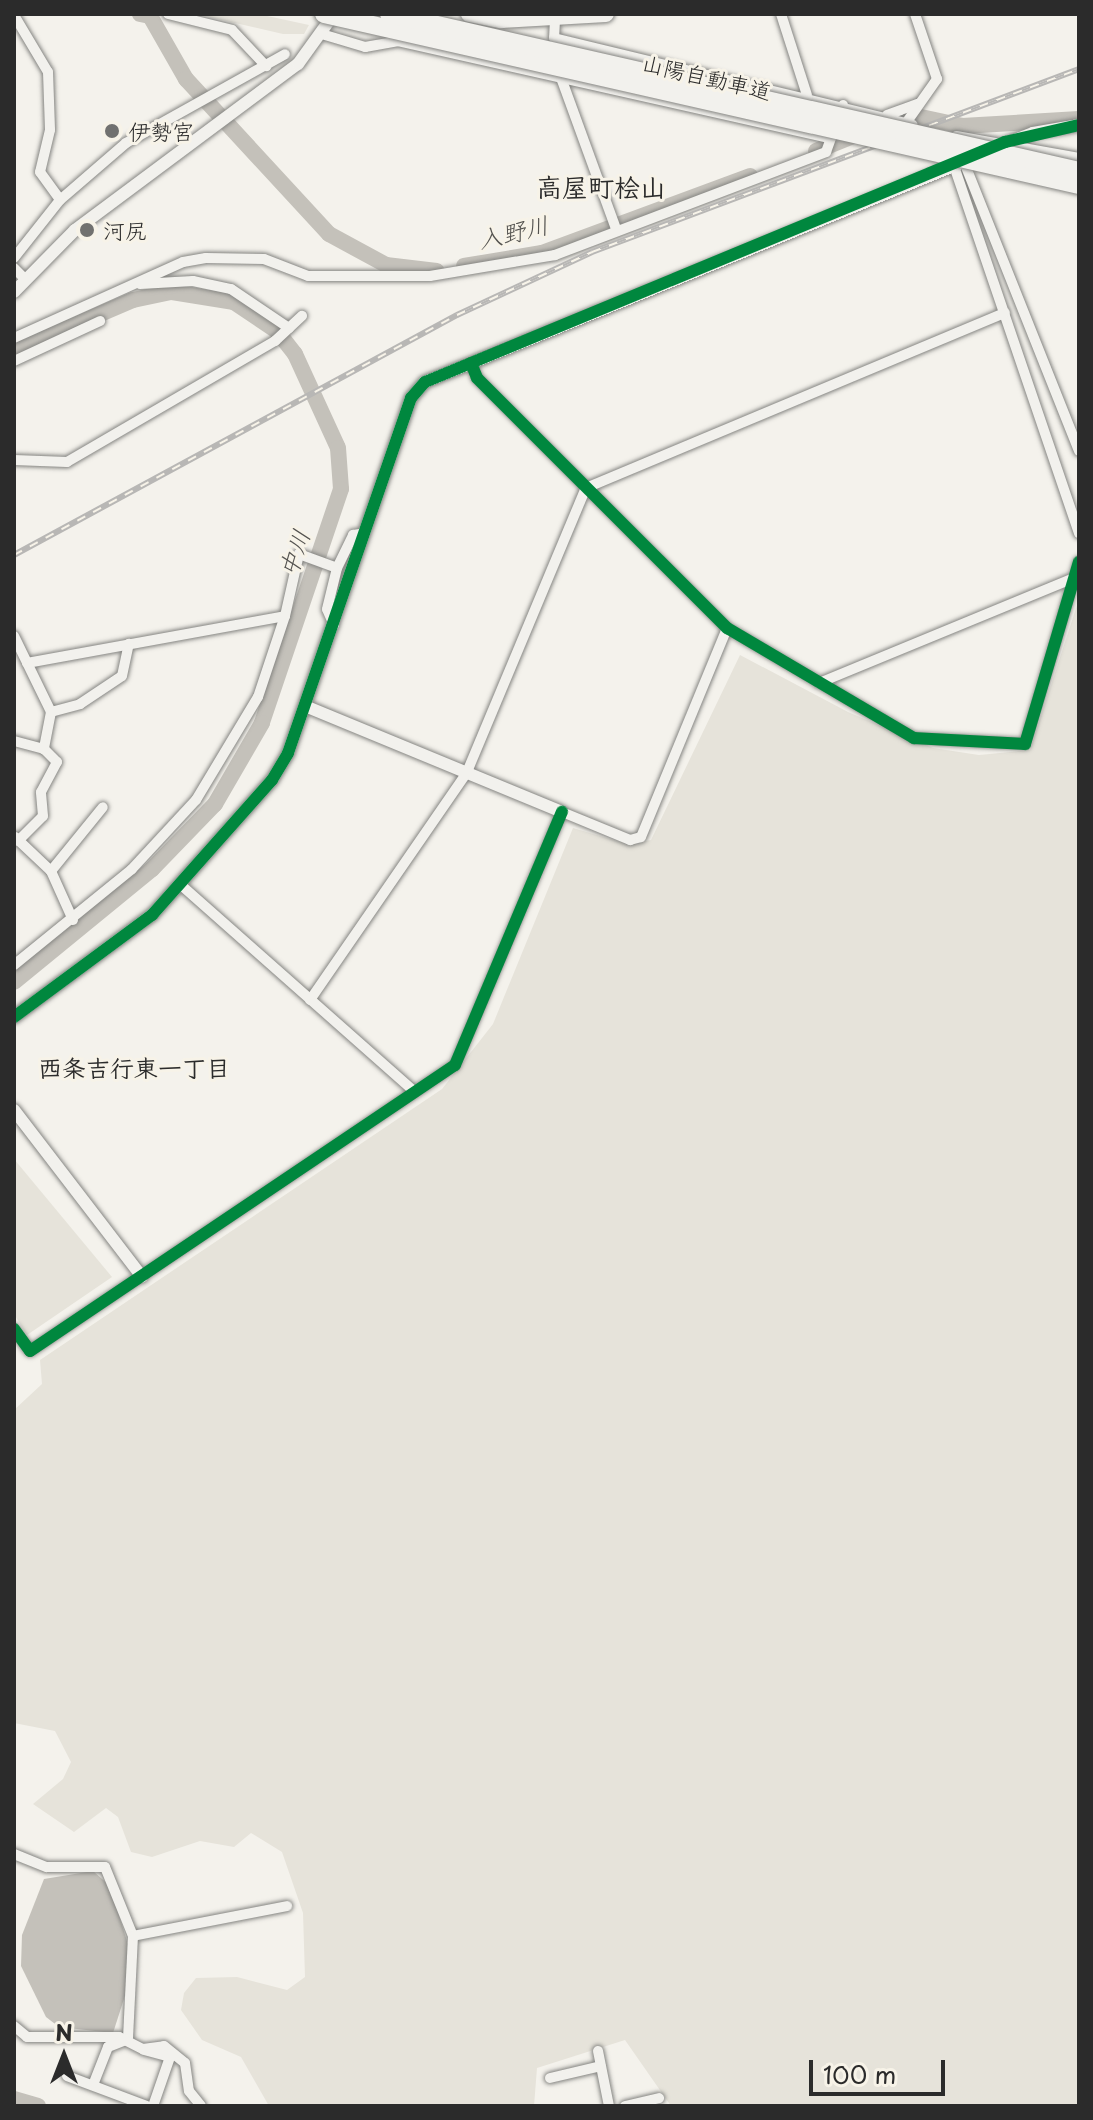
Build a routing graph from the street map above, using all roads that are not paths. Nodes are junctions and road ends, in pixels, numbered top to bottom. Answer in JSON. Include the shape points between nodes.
{"nodes":[{"id":1,"x":168,"y":14,"type":"edge"},
{"id":2,"x":324,"y":14,"type":"edge"},
{"id":3,"x":334,"y":14,"type":"edge"},
{"id":4,"x":389,"y":14,"type":"edge"},
{"id":5,"x":469,"y":14,"type":"edge"},
{"id":6,"x":606,"y":14,"type":"edge"},
{"id":7,"x":781,"y":14,"type":"edge"},
{"id":8,"x":915,"y":14,"type":"edge"},
{"id":9,"x":14,"y":15,"type":"edge"},
{"id":10,"x":555,"y":20,"type":"junction"},
{"id":11,"x":325,"y":35,"type":"junction"},
{"id":12,"x":554,"y":38,"type":"junction"},
{"id":13,"x":285,"y":54,"type":"dead end"},
{"id":14,"x":266,"y":66,"type":"junction"},
{"id":15,"x":561,"y":78,"type":"junction"},
{"id":16,"x":807,"y":95,"type":"junction"},
{"id":17,"x":843,"y":105,"type":"junction"},
{"id":18,"x":904,"y":115,"type":"junction"},
{"id":19,"x":1079,"y":125,"type":"edge"},
{"id":20,"x":1005,"y":142,"type":"junction"},
{"id":21,"x":828,"y":143,"type":"junction"},
{"id":22,"x":1079,"y":158,"type":"edge"},
{"id":23,"x":959,"y":164,"type":"junction"},
{"id":24,"x":1079,"y":171,"type":"edge"},
{"id":25,"x":1079,"y":185,"type":"edge"},
{"id":26,"x":60,"y":200,"type":"junction"},
{"id":27,"x":614,"y":226,"type":"junction"},
{"id":28,"x":14,"y":258,"type":"edge"},
{"id":29,"x":18,"y":272,"type":"edge"},
{"id":30,"x":138,"y":283,"type":"junction"},
{"id":31,"x":14,"y":292,"type":"edge"},
{"id":32,"x":1005,"y":313,"type":"junction"},
{"id":33,"x":302,"y":316,"type":"dead end"},
{"id":34,"x":100,"y":321,"type":"dead end"},
{"id":35,"x":287,"y":329,"type":"junction"},
{"id":36,"x":14,"y":338,"type":"edge"},
{"id":37,"x":14,"y":361,"type":"edge"},
{"id":38,"x":471,"y":363,"type":"junction"},
{"id":39,"x":1079,"y":451,"type":"edge"},
{"id":40,"x":14,"y":460,"type":"edge"},
{"id":41,"x":586,"y":488,"type":"junction"},
{"id":42,"x":365,"y":533,"type":"junction"},
{"id":43,"x":1079,"y":533,"type":"edge"},
{"id":44,"x":1079,"y":562,"type":"edge"},
{"id":45,"x":335,"y":567,"type":"junction"},
{"id":46,"x":1074,"y":578,"type":"junction"},
{"id":47,"x":285,"y":616,"type":"junction"},
{"id":48,"x":334,"y":625,"type":"junction"},
{"id":49,"x":727,"y":628,"type":"junction"},
{"id":50,"x":14,"y":636,"type":"edge"},
{"id":51,"x":129,"y":644,"type":"junction"},
{"id":52,"x":27,"y":663,"type":"junction"},
{"id":53,"x":819,"y":683,"type":"junction"},
{"id":54,"x":305,"y":706,"type":"junction"},
{"id":55,"x":51,"y":712,"type":"junction"},
{"id":56,"x":14,"y":741,"type":"edge"},
{"id":57,"x":44,"y":749,"type":"junction"},
{"id":58,"x":467,"y":772,"type":"junction"},
{"id":59,"x":103,"y":807,"type":"dead end"},
{"id":60,"x":562,"y":812,"type":"junction"},
{"id":61,"x":16,"y":839,"type":"edge"},
{"id":62,"x":51,"y":871,"type":"junction"},
{"id":63,"x":181,"y":885,"type":"junction"},
{"id":64,"x":73,"y":920,"type":"junction"},
{"id":65,"x":14,"y":965,"type":"edge"},
{"id":66,"x":310,"y":1000,"type":"junction"},
{"id":67,"x":14,"y":1017,"type":"edge"},
{"id":68,"x":415,"y":1092,"type":"junction"},
{"id":69,"x":14,"y":1110,"type":"edge"},
{"id":70,"x":142,"y":1277,"type":"junction"},
{"id":71,"x":14,"y":1329,"type":"edge"},
{"id":72,"x":14,"y":1854,"type":"edge"},
{"id":73,"x":287,"y":1906,"type":"dead end"},
{"id":74,"x":133,"y":1936,"type":"junction"},
{"id":75,"x":14,"y":2026,"type":"edge"},
{"id":76,"x":128,"y":2039,"type":"junction"},
{"id":77,"x":143,"y":2049,"type":"junction"},
{"id":78,"x":598,"y":2051,"type":"dead end"},
{"id":79,"x":601,"y":2066,"type":"junction"},
{"id":80,"x":67,"y":2076,"type":"dead end"},
{"id":81,"x":550,"y":2078,"type":"dead end"},
{"id":82,"x":93,"y":2085,"type":"junction"},
{"id":83,"x":659,"y":2098,"type":"dead end"},
{"id":84,"x":150,"y":2106,"type":"edge"},
{"id":85,"x":201,"y":2106,"type":"edge"},
{"id":86,"x":609,"y":2106,"type":"edge"},
{"id":87,"x":625,"y":2106,"type":"edge"}],
"edges":[{"from":1,"to":14,"type":"street","via":[[232,30]]},
{"from":2,"to":25,"type":"highway","name":"山陽自動車道","bridge":true},
{"from":3,"to":11,"type":"street"},
{"from":4,"to":24,"type":"highway","name":"山陽自動車道","bridge":true},
{"from":5,"to":10,"type":"main road"},
{"from":6,"to":10,"type":"main road"},
{"from":7,"to":16,"type":"street"},
{"from":8,"to":18,"type":"street","via":[[937,79]]},
{"from":9,"to":26,"type":"street","via":[[48,72],[50,130],[40,172]]},
{"from":10,"to":12,"type":"street"},
{"from":11,"to":15,"type":"street","via":[[365,47],[398,41]]},
{"from":11,"to":29,"type":"street","via":[[298,64]]},
{"from":12,"to":15,"type":"street","via":[[549,44]]},
{"from":12,"to":16,"type":"street"},
{"from":13,"to":14,"type":"street"},
{"from":14,"to":26,"type":"street","via":[[126,143]]},
{"from":15,"to":21,"type":"street"},
{"from":15,"to":27,"type":"street"},
{"from":16,"to":17,"type":"street"},
{"from":17,"to":18,"type":"street"},
{"from":17,"to":21,"type":"street"},
{"from":18,"to":20,"type":"street"},
{"from":19,"to":20,"type":"street"},
{"from":20,"to":22,"type":"street"},
{"from":20,"to":23,"type":"street"},
{"from":21,"to":27,"type":"street"},
{"from":23,"to":32,"type":"street"},
{"from":23,"to":38,"type":"street"},
{"from":23,"to":39,"type":"street"},
{"from":26,"to":28,"type":"street"},
{"from":27,"to":30,"type":"street","via":[[555,255],[455,273],[308,276],[264,259],[224,257],[183,262]]},
{"from":29,"to":31,"type":"street"},
{"from":30,"to":35,"type":"street","via":[[193,281],[231,289]]},
{"from":30,"to":36,"type":"street"},
{"from":32,"to":41,"type":"street"},
{"from":32,"to":43,"type":"street"},
{"from":33,"to":35,"type":"street"},
{"from":34,"to":37,"type":"street"},
{"from":35,"to":40,"type":"street","via":[[67,462]]},
{"from":38,"to":41,"type":"street","via":[[477,378]]},
{"from":38,"to":42,"type":"street","via":[[425,382],[411,398]]},
{"from":41,"to":49,"type":"street"},
{"from":41,"to":58,"type":"street"},
{"from":42,"to":45,"type":"street","via":[[353,535]]},
{"from":42,"to":48,"type":"street"},
{"from":44,"to":46,"type":"street"},
{"from":45,"to":47,"type":"street","via":[[299,554]]},
{"from":45,"to":48,"type":"street","via":[[327,609]]},
{"from":46,"to":53,"type":"street"},
{"from":46,"to":53,"type":"street","via":[[1025,744],[914,738]]},
{"from":47,"to":51,"type":"street"},
{"from":47,"to":64,"type":"street","via":[[258,697],[215,774],[132,869]]},
{"from":48,"to":54,"type":"street"},
{"from":49,"to":53,"type":"street"},
{"from":49,"to":60,"type":"street","via":[[641,837],[630,840]]},
{"from":50,"to":52,"type":"street"},
{"from":51,"to":52,"type":"street"},
{"from":51,"to":55,"type":"street","via":[[122,676],[80,704]]},
{"from":52,"to":55,"type":"street"},
{"from":54,"to":58,"type":"street"},
{"from":54,"to":63,"type":"street","via":[[272,780]]},
{"from":55,"to":57,"type":"street"},
{"from":56,"to":57,"type":"street"},
{"from":57,"to":61,"type":"street","via":[[57,762],[41,792],[43,816]]},
{"from":58,"to":60,"type":"street"},
{"from":58,"to":66,"type":"street"},
{"from":59,"to":62,"type":"street"},
{"from":60,"to":68,"type":"street","via":[[455,1065]]},
{"from":61,"to":62,"type":"street"},
{"from":62,"to":64,"type":"street"},
{"from":63,"to":66,"type":"street"},
{"from":63,"to":67,"type":"street","via":[[152,915]]},
{"from":64,"to":65,"type":"street"},
{"from":66,"to":68,"type":"street"},
{"from":68,"to":70,"type":"street"},
{"from":69,"to":70,"type":"street"},
{"from":70,"to":71,"type":"street","via":[[30,1351]]},
{"from":72,"to":74,"type":"street","via":[[47,1867],[105,1867]]},
{"from":73,"to":74,"type":"street"},
{"from":74,"to":76,"type":"street"},
{"from":75,"to":76,"type":"street","via":[[27,2037]]},
{"from":76,"to":77,"type":"street"},
{"from":76,"to":82,"type":"street","via":[[108,2047]]},
{"from":77,"to":84,"type":"street","via":[[170,2057]]},
{"from":77,"to":85,"type":"street","via":[[164,2046],[179,2055]]},
{"from":78,"to":79,"type":"street"},
{"from":79,"to":81,"type":"street"},
{"from":79,"to":86,"type":"street"},
{"from":80,"to":82,"type":"street"},
{"from":82,"to":84,"type":"street"},
{"from":83,"to":87,"type":"street"}]}
